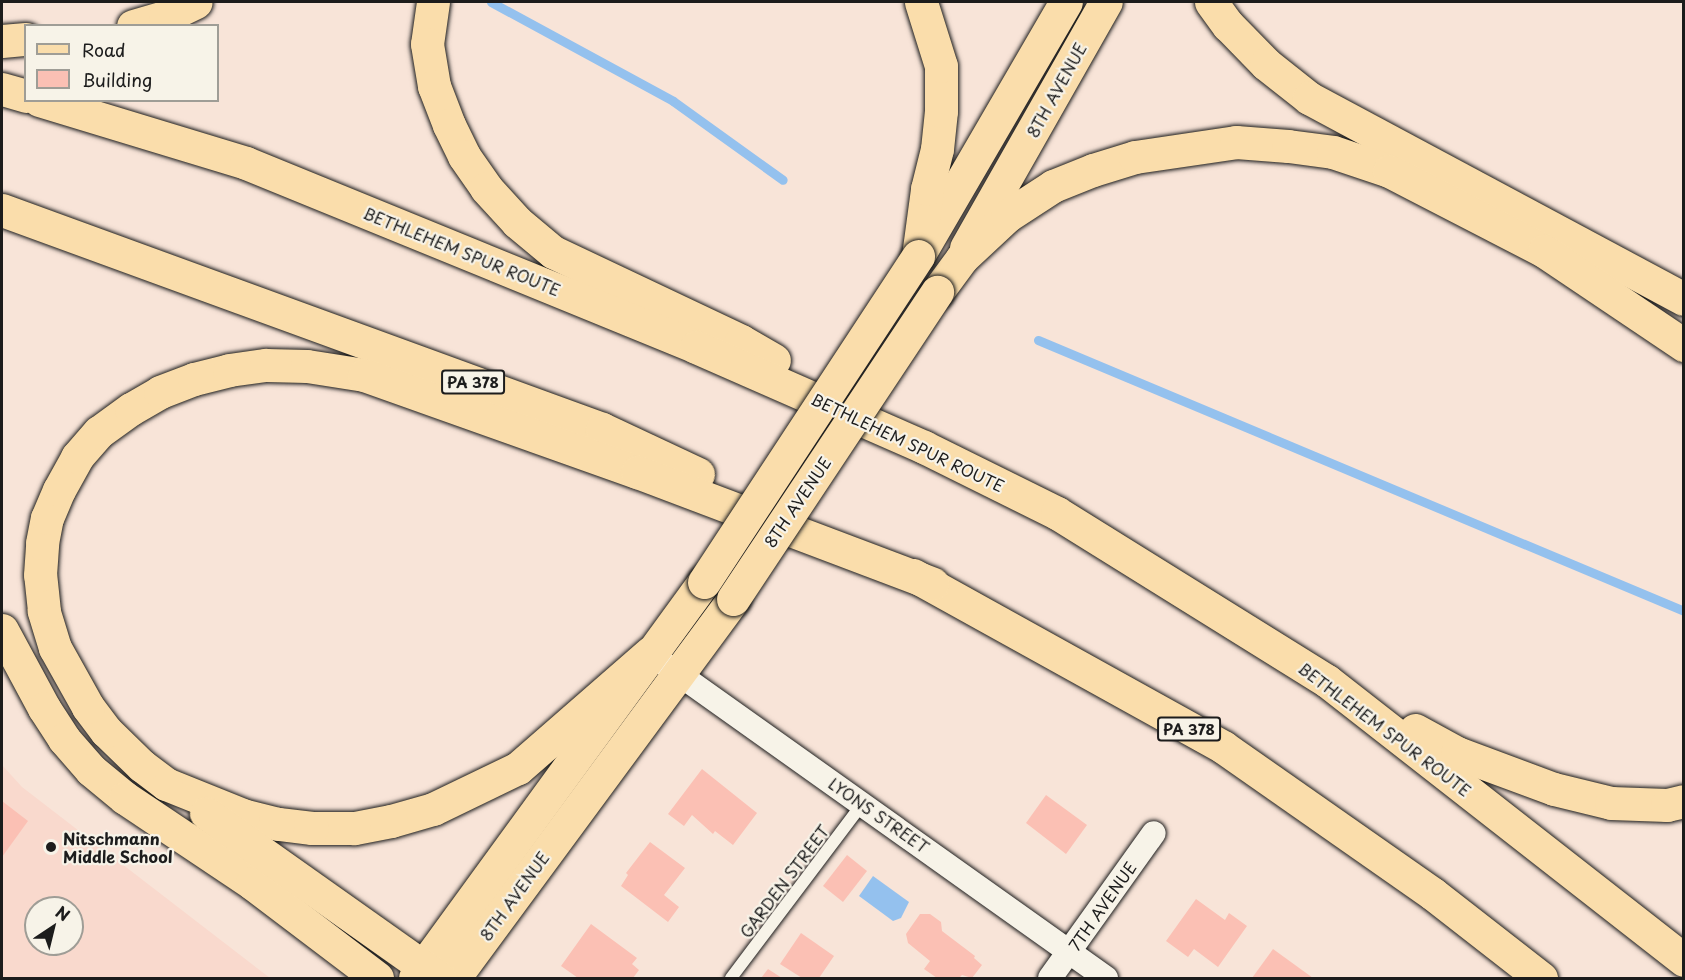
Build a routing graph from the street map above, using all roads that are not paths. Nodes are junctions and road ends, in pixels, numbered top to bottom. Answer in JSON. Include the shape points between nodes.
{"nodes":[{"id":1,"x":196,"y":2,"type":"edge"},
{"id":2,"x":433,"y":2,"type":"edge"},
{"id":3,"x":921,"y":2,"type":"edge"},
{"id":4,"x":1066,"y":2,"type":"edge"},
{"id":5,"x":1106,"y":2,"type":"edge"},
{"id":6,"x":1211,"y":2,"type":"edge"},
{"id":7,"x":140,"y":24,"type":"edge"},
{"id":8,"x":24,"y":39,"type":"edge"},
{"id":9,"x":2,"y":40,"type":"edge"},
{"id":10,"x":2,"y":89,"type":"edge"},
{"id":11,"x":24,"y":95,"type":"edge"},
{"id":12,"x":46,"y":102,"type":"edge"},
{"id":13,"x":2,"y":210,"type":"edge"},
{"id":14,"x":918,"y":256,"type":"junction"},
{"id":15,"x":937,"y":292,"type":"junction"},
{"id":16,"x":1683,"y":299,"type":"edge"},
{"id":17,"x":1683,"y":345,"type":"edge"},
{"id":18,"x":924,"y":447,"type":"junction"},
{"id":19,"x":933,"y":584,"type":"junction"},
{"id":20,"x":2,"y":630,"type":"edge"},
{"id":21,"x":650,"y":653,"type":"junction"},
{"id":22,"x":679,"y":674,"type":"junction"},
{"id":23,"x":1327,"y":681,"type":"junction"},
{"id":24,"x":166,"y":783,"type":"junction"},
{"id":25,"x":1683,"y":801,"type":"edge"},
{"id":26,"x":863,"y":803,"type":"junction"},
{"id":27,"x":1154,"y":833,"type":"dead end"},
{"id":28,"x":1070,"y":951,"type":"junction"},
{"id":29,"x":1683,"y":960,"type":"edge"},
{"id":30,"x":426,"y":974,"type":"edge"},
{"id":31,"x":377,"y":978,"type":"edge"},
{"id":32,"x":454,"y":978,"type":"edge"},
{"id":33,"x":731,"y":978,"type":"edge"},
{"id":34,"x":1050,"y":978,"type":"edge"},
{"id":35,"x":1106,"y":978,"type":"edge"},
{"id":36,"x":1541,"y":978,"type":"edge"}],
"edges":[{"from":1,"to":7,"type":"main road"},
{"from":2,"to":18,"type":"main road","via":[[427,44],[434,86],[469,164],[517,222],[554,252],[741,341]]},
{"from":3,"to":14,"type":"main road","via":[[941,66],[941,111]]},
{"from":4,"to":14,"type":"main road","name":"8TH AVENUE"},
{"from":5,"to":15,"type":"main road","name":"8TH AVENUE","via":[[977,232]]},
{"from":6,"to":16,"type":"main road","via":[[1266,64],[1308,98]]},
{"from":8,"to":9,"type":"main road"},
{"from":10,"to":11,"type":"main road"},
{"from":12,"to":18,"type":"main road","name":"BETHLEHEM SPUR ROUTE","via":[[246,163],[696,347]]},
{"from":13,"to":19,"type":"main road","number":"PA 378","via":[[602,429]]},
{"from":14,"to":21,"type":"main road","name":"8TH AVENUE","bridge":true,"via":[[704,582]]},
{"from":15,"to":17,"type":"main road","via":[[962,258],[1007,216],[1053,186],[1135,157],[1236,142],[1333,152],[1389,171],[1544,251]]},
{"from":15,"to":22,"type":"main road","name":"8TH AVENUE","bridge":true},
{"from":18,"to":23,"type":"main road","name":"BETHLEHEM SPUR ROUTE","via":[[1057,513]]},
{"from":19,"to":24,"type":"main road","via":[[637,472],[364,375],[307,366],[266,365],[194,379],[160,392],[99,432],[77,457],[58,490],[42,543],[44,611],[55,648],[70,678],[106,731]]},
{"from":19,"to":36,"type":"main road","number":"PA 378","via":[[1223,747],[1433,894]]},
{"from":20,"to":31,"type":"main road","via":[[44,708],[91,770],[125,798],[252,883]]},
{"from":21,"to":22,"type":"street","name":"LYONS STREET"},
{"from":21,"to":24,"type":"main road","via":[[518,768],[433,809],[392,821],[354,828],[278,824],[243,815]]},
{"from":21,"to":30,"type":"main road","name":"8TH AVENUE"},
{"from":22,"to":26,"type":"street","name":"LYONS STREET"},
{"from":22,"to":32,"type":"main road","name":"8TH AVENUE"},
{"from":23,"to":25,"type":"main road","via":[[1457,753],[1554,789],[1611,803],[1667,805]]},
{"from":23,"to":29,"type":"main road","name":"BETHLEHEM SPUR ROUTE"},
{"from":24,"to":30,"type":"main road"},
{"from":26,"to":28,"type":"street","name":"LYONS STREET"},
{"from":26,"to":33,"type":"lane","name":"GARDEN STREET"},
{"from":27,"to":28,"type":"street","name":"7TH AVENUE"},
{"from":28,"to":34,"type":"street","name":"7TH AVENUE"},
{"from":28,"to":35,"type":"street","name":"LYONS STREET"}]}
